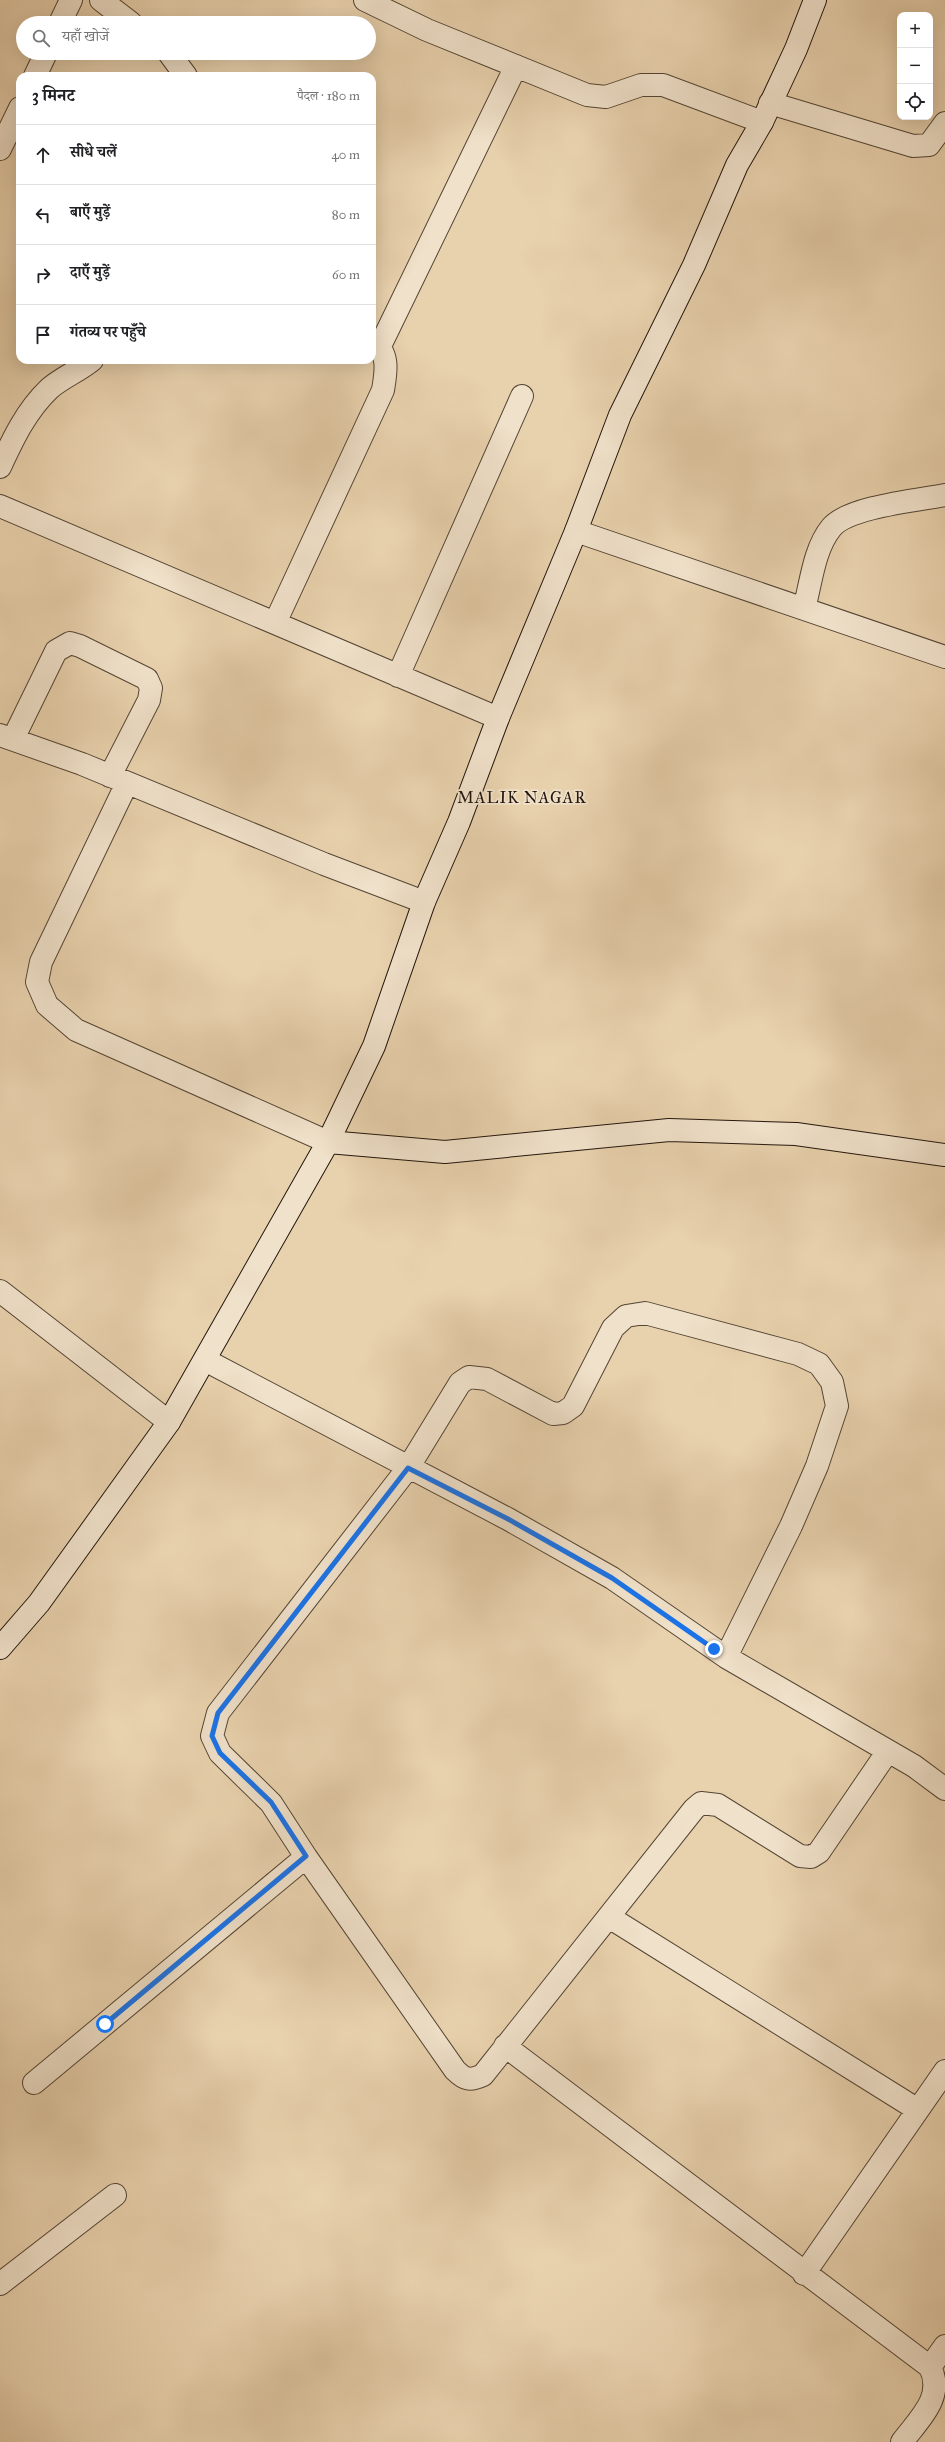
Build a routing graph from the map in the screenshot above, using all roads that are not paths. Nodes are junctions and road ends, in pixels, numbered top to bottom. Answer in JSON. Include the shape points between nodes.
{"nodes":[{"id":1,"x":71,"y":0,"type":"edge"},
{"id":2,"x":101,"y":0,"type":"edge"},
{"id":3,"x":365,"y":0,"type":"edge"},
{"id":4,"x":815,"y":0,"type":"edge"},
{"id":5,"x":63,"y":16,"type":"edge"},
{"id":6,"x":122,"y":16,"type":"edge"},
{"id":7,"x":43,"y":60,"type":"edge"},
{"id":8,"x":175,"y":60,"type":"edge"},
{"id":9,"x":516,"y":66,"type":"junction"},
{"id":10,"x":37,"y":72,"type":"edge"},
{"id":11,"x":183,"y":72,"type":"edge"},
{"id":12,"x":766,"y":113,"type":"junction"},
{"id":13,"x":16,"y":116,"type":"edge"},
{"id":14,"x":945,"y":123,"type":"edge"},
{"id":15,"x":0,"y":149,"type":"edge"},
{"id":16,"x":376,"y":344,"type":"edge"},
{"id":17,"x":87,"y":364,"type":"edge"},
{"id":18,"x":522,"y":396,"type":"dead end"},
{"id":19,"x":0,"y":467,"type":"edge"},
{"id":20,"x":945,"y":496,"type":"edge"},
{"id":21,"x":0,"y":506,"type":"edge"},
{"id":22,"x":576,"y":531,"type":"junction"},
{"id":23,"x":804,"y":609,"type":"junction"},
{"id":24,"x":275,"y":623,"type":"junction"},
{"id":25,"x":945,"y":657,"type":"edge"},
{"id":26,"x":398,"y":676,"type":"junction"},
{"id":27,"x":498,"y":718,"type":"junction"},
{"id":28,"x":6,"y":737,"type":"edge"},
{"id":29,"x":119,"y":780,"type":"junction"},
{"id":30,"x":424,"y":902,"type":"junction"},
{"id":31,"x":328,"y":1142,"type":"junction"},
{"id":32,"x":945,"y":1155,"type":"edge"},
{"id":33,"x":0,"y":1291,"type":"edge"},
{"id":34,"x":205,"y":1360,"type":"junction"},
{"id":35,"x":169,"y":1422,"type":"junction"},
{"id":36,"x":408,"y":1468,"type":"junction"},
{"id":37,"x":0,"y":1648,"type":"edge"},
{"id":38,"x":726,"y":1657,"type":"junction"},
{"id":39,"x":888,"y":1751,"type":"junction"},
{"id":40,"x":945,"y":1789,"type":"edge"},
{"id":41,"x":306,"y":1856,"type":"junction"},
{"id":42,"x":609,"y":1917,"type":"junction"},
{"id":43,"x":505,"y":2046,"type":"junction"},
{"id":44,"x":945,"y":2071,"type":"edge"},
{"id":45,"x":34,"y":2083,"type":"dead end"},
{"id":46,"x":918,"y":2110,"type":"junction"},
{"id":47,"x":115,"y":2195,"type":"dead end"},
{"id":48,"x":804,"y":2274,"type":"junction"},
{"id":49,"x":0,"y":2284,"type":"edge"},
{"id":50,"x":945,"y":2346,"type":"edge"},
{"id":51,"x":930,"y":2367,"type":"junction"},
{"id":52,"x":902,"y":2442,"type":"edge"}],
"edges":[{"from":1,"to":5,"type":"street"},
{"from":2,"to":6,"type":"street"},
{"from":3,"to":9,"type":"street","via":[[427,30]]},
{"from":4,"to":12,"type":"street","via":[[796,49]]},
{"from":7,"to":10,"type":"street"},
{"from":8,"to":11,"type":"street"},
{"from":9,"to":12,"type":"street","via":[[587,95],[606,97],[641,85],[663,85]]},
{"from":9,"to":16,"type":"street"},
{"from":12,"to":14,"type":"street","via":[[913,146],[928,145]]},
{"from":12,"to":22,"type":"street","via":[[737,165],[694,266],[620,415]]},
{"from":13,"to":15,"type":"street"},
{"from":16,"to":24,"type":"street","via":[[387,367],[383,390]]},
{"from":17,"to":19,"type":"street","via":[[50,388],[19,428]]},
{"from":18,"to":26,"type":"street"},
{"from":20,"to":23,"type":"street","via":[[852,513],[832,527],[820,547]]},
{"from":21,"to":24,"type":"street"},
{"from":22,"to":23,"type":"street"},
{"from":22,"to":27,"type":"street"},
{"from":23,"to":25,"type":"street"},
{"from":24,"to":26,"type":"street"},
{"from":26,"to":27,"type":"street"},
{"from":27,"to":30,"type":"street","via":[[459,822]]},
{"from":28,"to":29,"type":"street"},
{"from":28,"to":29,"type":"street","via":[[56,651],[70,643],[80,646],[147,679],[151,688],[150,700]]},
{"from":29,"to":30,"type":"street"},
{"from":29,"to":31,"type":"street","via":[[41,962],[37,982],[47,1005],[76,1030]]},
{"from":30,"to":31,"type":"street","via":[[374,1046]]},
{"from":31,"to":32,"type":"street","via":[[445,1152],[669,1130],[796,1134]]},
{"from":31,"to":34,"type":"street"},
{"from":33,"to":35,"type":"street"},
{"from":34,"to":35,"type":"street"},
{"from":34,"to":36,"type":"street"},
{"from":35,"to":37,"type":"street","via":[[39,1603]]},
{"from":36,"to":38,"type":"street","via":[[508,1519],[612,1578]]},
{"from":36,"to":38,"type":"street","via":[[460,1383],[469,1377],[487,1379],[553,1414],[563,1413],[573,1406],[613,1328],[626,1316],[646,1313],[798,1354],[818,1364],[832,1382],[837,1406],[817,1466],[791,1526]]},
{"from":36,"to":41,"type":"street","via":[[218,1713],[212,1736],[220,1753],[271,1802]]},
{"from":38,"to":39,"type":"street"},
{"from":39,"to":40,"type":"street"},
{"from":39,"to":42,"type":"street","via":[[819,1852],[811,1857],[800,1856],[718,1805],[701,1803]]},
{"from":41,"to":43,"type":"street","via":[[463,2078],[473,2079],[482,2075]]},
{"from":41,"to":45,"type":"street"},
{"from":42,"to":43,"type":"street"},
{"from":42,"to":46,"type":"street"},
{"from":43,"to":48,"type":"street"},
{"from":44,"to":46,"type":"street"},
{"from":46,"to":48,"type":"street"},
{"from":47,"to":49,"type":"street"},
{"from":48,"to":51,"type":"street"},
{"from":50,"to":51,"type":"street"},
{"from":51,"to":52,"type":"street","via":[[936,2378],[936,2391]]}]}
